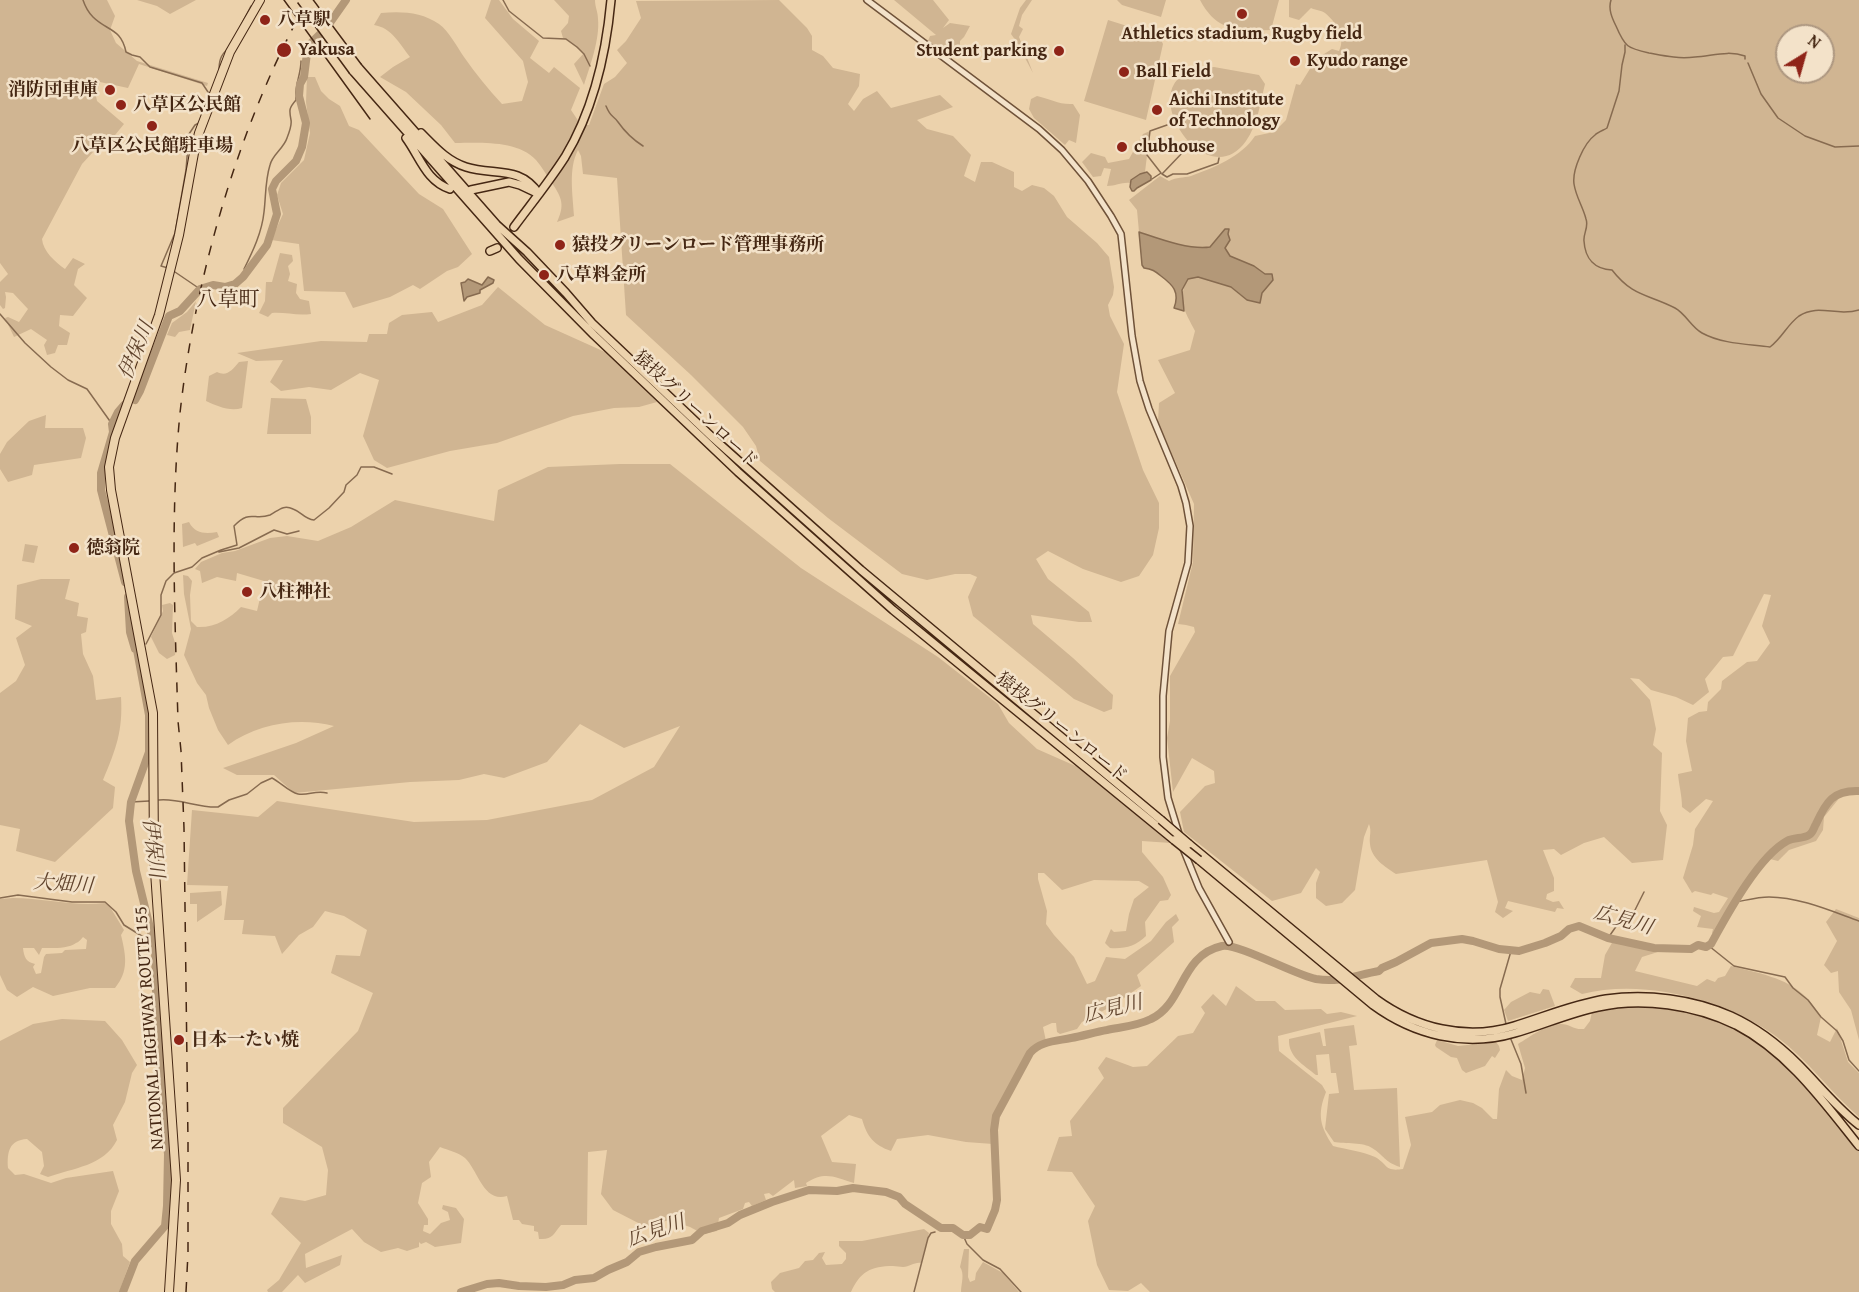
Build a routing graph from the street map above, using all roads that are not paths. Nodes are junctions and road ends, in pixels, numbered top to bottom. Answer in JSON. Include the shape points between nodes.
{"nodes":[{"id":1,"x":260,"y":0,"type":"edge"},
{"id":2,"x":301,"y":0,"type":"edge"},
{"id":3,"x":309,"y":0,"type":"edge"},
{"id":4,"x":611,"y":0,"type":"edge"},
{"id":5,"x":867,"y":0,"type":"edge"},
{"id":6,"x":355,"y":69,"type":"junction"},
{"id":7,"x":377,"y":89,"type":"junction"},
{"id":8,"x":398,"y":122,"type":"junction"},
{"id":9,"x":450,"y":189,"type":"dead end"},
{"id":10,"x":471,"y":190,"type":"dead end"},
{"id":11,"x":539,"y":194,"type":"junction"},
{"id":12,"x":514,"y":227,"type":"dead end"},
{"id":13,"x":1228,"y":942,"type":"dead end"},
{"id":14,"x":1332,"y":966,"type":"junction"},
{"id":15,"x":1357,"y":988,"type":"junction"},
{"id":16,"x":1859,"y":1125,"type":"edge"},
{"id":17,"x":1859,"y":1146,"type":"edge"},
{"id":18,"x":169,"y":1292,"type":"edge"}],
"edges":[{"from":1,"to":18,"type":"highway","name":"NATIONAL HIGHWAY ROUTE 155","via":[[230,52],[201,127],[159,315],[115,438],[109,467],[153,713],[154,857],[176,1180]]},
{"from":2,"to":6,"type":"main road","bridge":true},
{"from":3,"to":6,"type":"main road","bridge":true},
{"from":4,"to":11,"type":"main road","via":[[605,49],[594,92],[566,155]]},
{"from":5,"to":13,"type":"street","via":[[1062,150],[1096,193],[1121,234],[1140,381],[1181,486],[1190,526],[1188,563],[1169,631],[1163,696],[1168,798],[1185,853]]},
{"from":6,"to":7,"type":"main road","name":"猿投グリーンロード"},
{"from":6,"to":8,"type":"main road","name":"猿投グリーンロード"},
{"from":7,"to":11,"type":"main road","via":[[448,158],[477,170],[510,173],[532,184]]},
{"from":7,"to":14,"type":"main road","name":"猿投グリーンロード","bridge":true,"via":[[497,225],[592,323],[713,438],[861,570]]},
{"from":8,"to":9,"type":"main road","via":[[429,176]]},
{"from":8,"to":14,"type":"main road","name":"猿投グリーンロード","bridge":true,"via":[[539,279],[738,472],[893,610]]},
{"from":10,"to":11,"type":"main road","via":[[509,182]]},
{"from":11,"to":12,"type":"main road"},
{"from":14,"to":15,"type":"main road","name":"猿投グリーンロード"},
{"from":15,"to":16,"type":"main road","name":"猿投グリーンロード","via":[[1403,1017],[1458,1032],[1498,1030],[1606,999],[1646,997],[1704,1006],[1731,1016],[1771,1041]]},
{"from":15,"to":17,"type":"main road","name":"猿投グリーンロード","via":[[1401,1023],[1432,1034],[1465,1039],[1505,1036],[1574,1013],[1624,1003],[1666,1005],[1709,1014],[1736,1025],[1785,1059]]}]}
